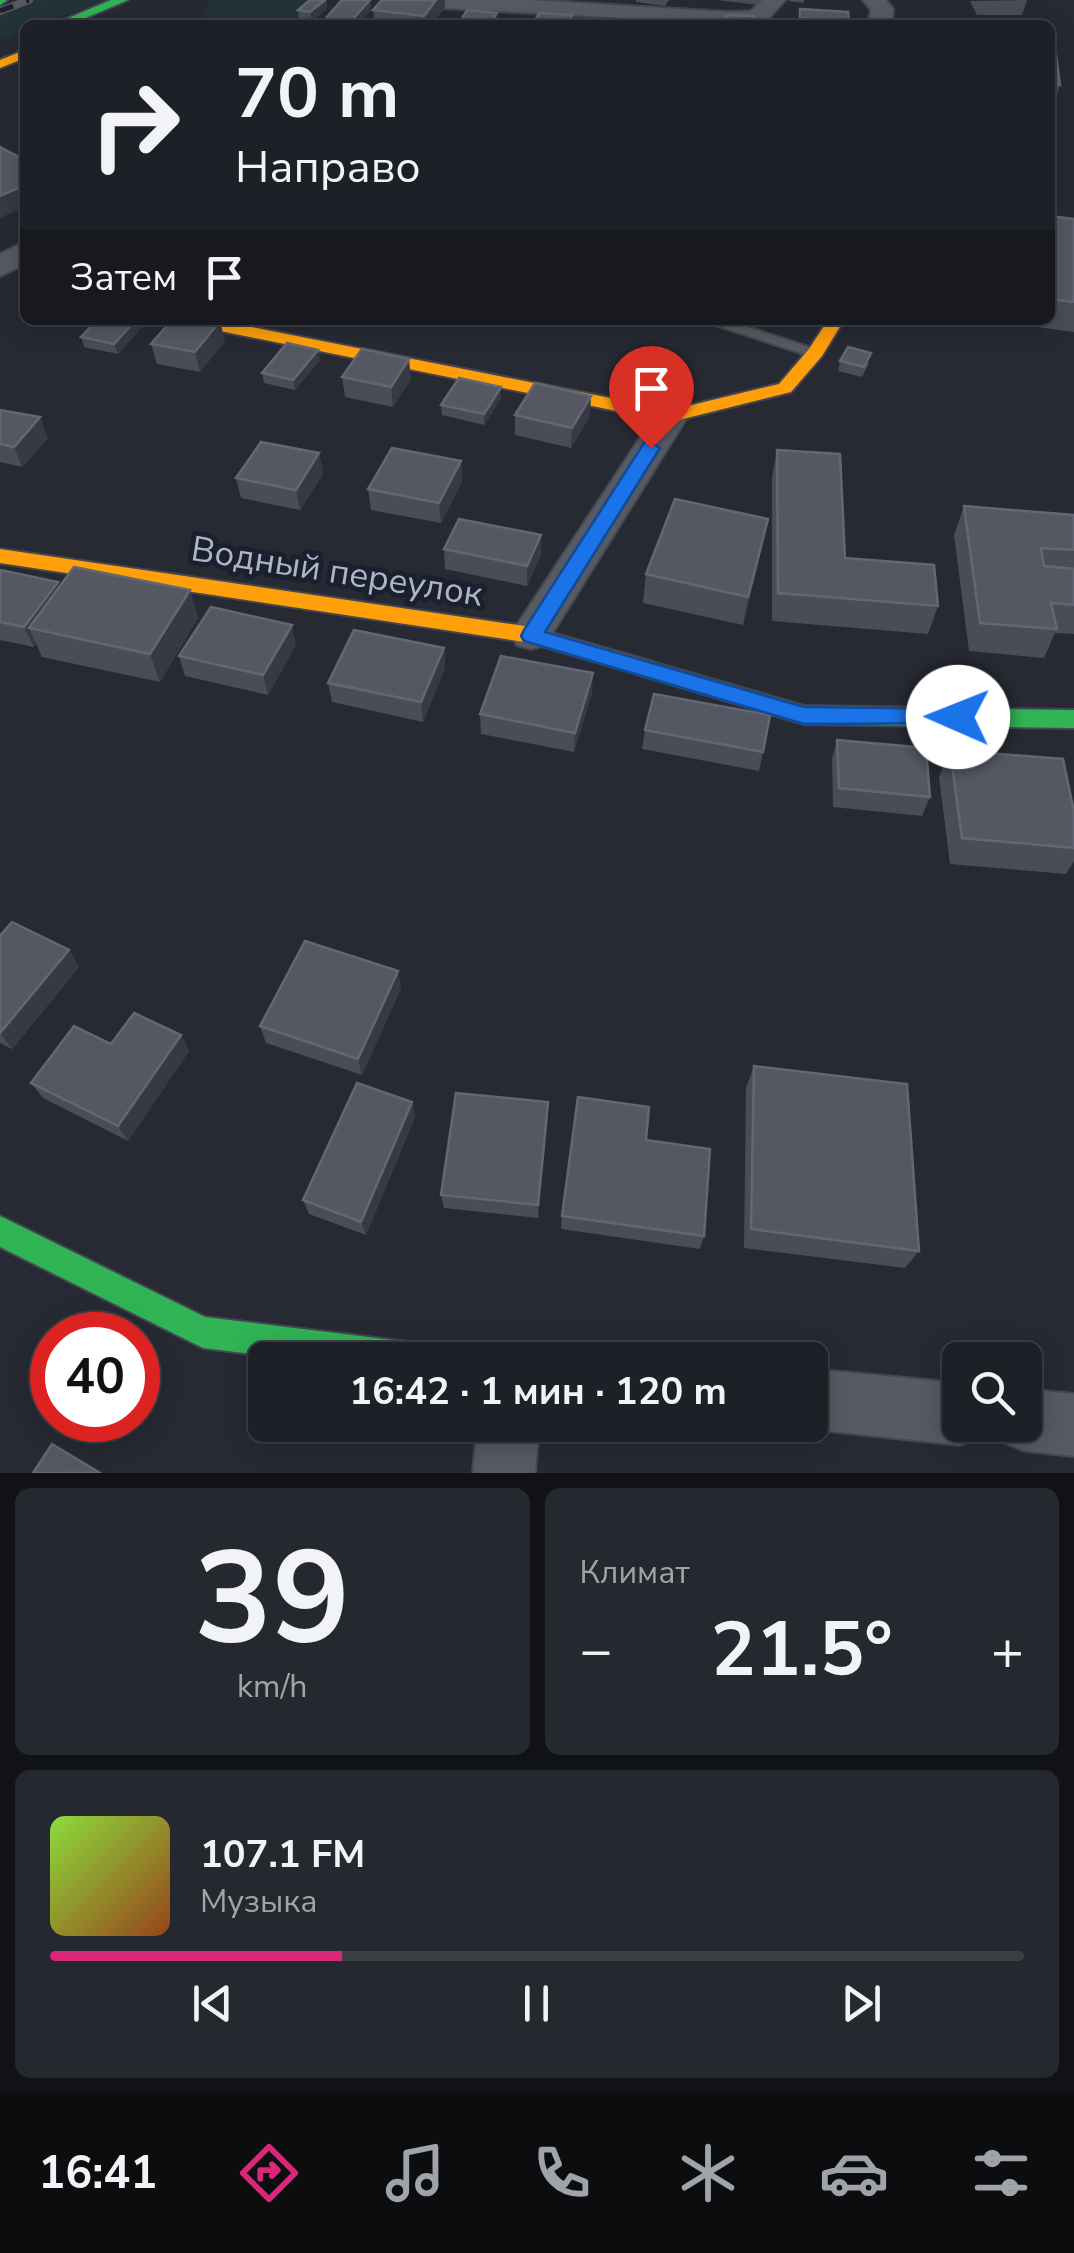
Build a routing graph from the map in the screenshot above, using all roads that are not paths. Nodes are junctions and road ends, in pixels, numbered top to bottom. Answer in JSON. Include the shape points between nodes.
{"nodes":[{"id":1,"x":423,"y":0,"type":"edge"},
{"id":2,"x":774,"y":0,"type":"edge"},
{"id":3,"x":133,"y":3,"type":"edge"},
{"id":4,"x":75,"y":20,"type":"edge"},
{"id":5,"x":105,"y":20,"type":"edge"},
{"id":6,"x":728,"y":20,"type":"edge"},
{"id":7,"x":758,"y":20,"type":"edge"},
{"id":8,"x":216,"y":325,"type":"edge"},
{"id":9,"x":725,"y":325,"type":"edge"},
{"id":10,"x":833,"y":325,"type":"edge"},
{"id":11,"x":816,"y":352,"type":"junction"},
{"id":12,"x":670,"y":416,"type":"junction"},
{"id":13,"x":0,"y":556,"type":"edge"},
{"id":14,"x":531,"y":636,"type":"junction"},
{"id":15,"x":1074,"y":718,"type":"edge"},
{"id":16,"x":0,"y":1232,"type":"edge"},
{"id":17,"x":283,"y":1342,"type":"edge"},
{"id":18,"x":828,"y":1401,"type":"edge"},
{"id":19,"x":942,"y":1412,"type":"edge"},
{"id":20,"x":1042,"y":1421,"type":"edge"},
{"id":21,"x":1074,"y":1424,"type":"edge"},
{"id":22,"x":507,"y":1442,"type":"edge"},
{"id":23,"x":504,"y":1473,"type":"edge"}],
"edges":[{"from":1,"to":6,"type":"street"},
{"from":2,"to":7,"type":"street"},
{"from":3,"to":4,"type":"street"},
{"from":3,"to":5,"type":"street"},
{"from":8,"to":12,"type":"street"},
{"from":9,"to":11,"type":"lane"},
{"from":10,"to":11,"type":"street"},
{"from":11,"to":12,"type":"street","via":[[784,388]]},
{"from":12,"to":14,"type":"street"},
{"from":13,"to":14,"type":"street","name":"Водный переулок"},
{"from":14,"to":15,"type":"street","name":"Водный переулок","via":[[804,715]]},
{"from":16,"to":17,"type":"street","via":[[203,1332]]},
{"from":18,"to":19,"type":"street"},
{"from":20,"to":21,"type":"street"},
{"from":22,"to":23,"type":"street"}]}
